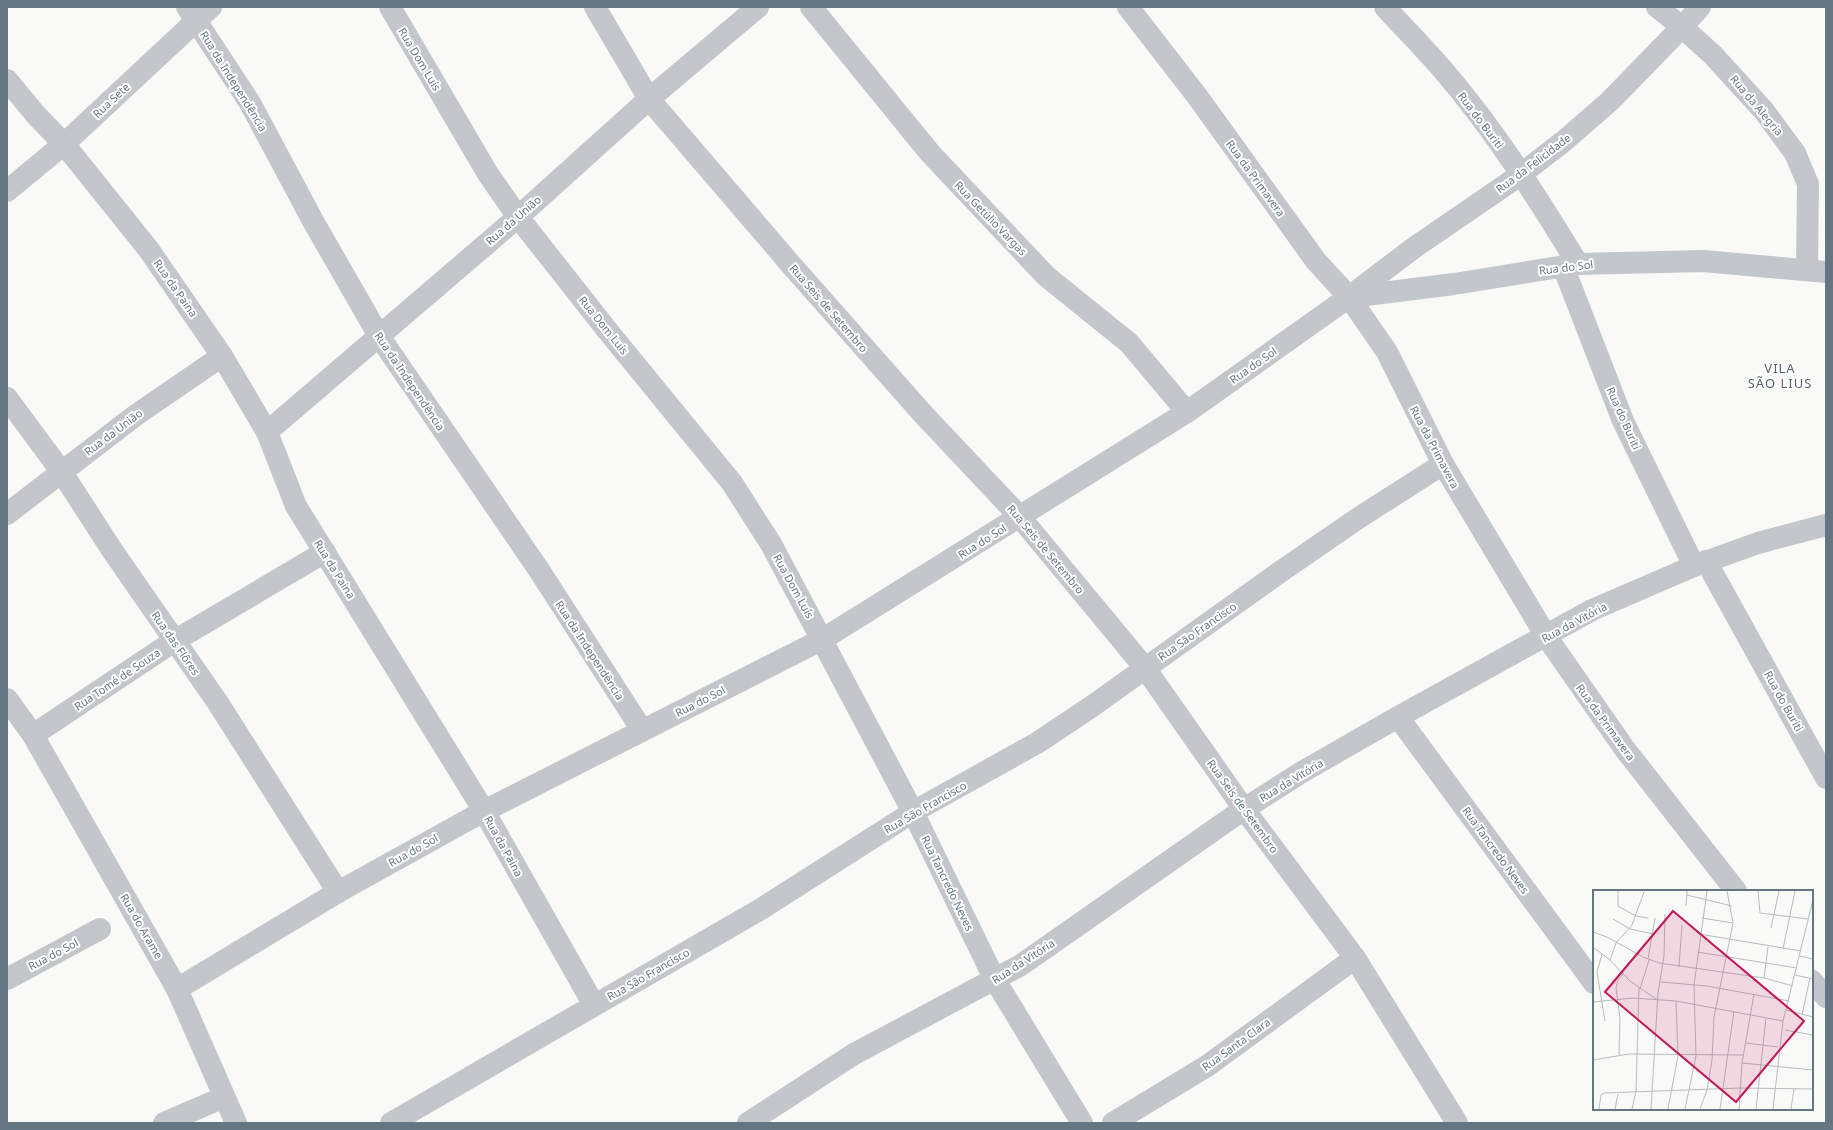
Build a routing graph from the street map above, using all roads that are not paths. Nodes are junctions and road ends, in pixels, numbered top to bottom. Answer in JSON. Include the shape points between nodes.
{"nodes":[{"id":1,"x":390,"y":7,"type":"edge"},
{"id":2,"x":595,"y":7,"type":"edge"},
{"id":3,"x":758,"y":7,"type":"edge"},
{"id":4,"x":811,"y":7,"type":"edge"},
{"id":5,"x":1128,"y":7,"type":"edge"},
{"id":6,"x":1385,"y":7,"type":"edge"},
{"id":7,"x":1657,"y":7,"type":"edge"},
{"id":8,"x":1700,"y":7,"type":"edge"},
{"id":9,"x":198,"y":12,"type":"edge"},
{"id":10,"x":1682,"y":27,"type":"junction"},
{"id":11,"x":7,"y":80,"type":"edge"},
{"id":12,"x":649,"y":99,"type":"junction"},
{"id":13,"x":64,"y":144,"type":"junction"},
{"id":14,"x":1520,"y":175,"type":"junction"},
{"id":15,"x":7,"y":191,"type":"edge"},
{"id":16,"x":518,"y":217,"type":"junction"},
{"id":17,"x":1570,"y":265,"type":"junction"},
{"id":18,"x":1816,"y":271,"type":"edge"},
{"id":19,"x":1349,"y":297,"type":"junction"},
{"id":20,"x":379,"y":336,"type":"junction"},
{"id":21,"x":222,"y":356,"type":"junction"},
{"id":22,"x":7,"y":398,"type":"edge"},
{"id":23,"x":1187,"y":412,"type":"junction"},
{"id":24,"x":267,"y":432,"type":"junction"},
{"id":25,"x":1443,"y":464,"type":"junction"},
{"id":26,"x":61,"y":471,"type":"junction"},
{"id":27,"x":7,"y":514,"type":"edge"},
{"id":28,"x":1020,"y":518,"type":"junction"},
{"id":29,"x":1826,"y":525,"type":"edge"},
{"id":30,"x":325,"y":552,"type":"junction"},
{"id":31,"x":1700,"y":563,"type":"junction"},
{"id":32,"x":1546,"y":636,"type":"junction"},
{"id":33,"x":823,"y":639,"type":"junction"},
{"id":34,"x":174,"y":641,"type":"junction"},
{"id":35,"x":1145,"y":668,"type":"junction"},
{"id":36,"x":7,"y":699,"type":"edge"},
{"id":37,"x":1398,"y":717,"type":"junction"},
{"id":38,"x":642,"y":730,"type":"junction"},
{"id":39,"x":34,"y":735,"type":"junction"},
{"id":40,"x":1826,"y":778,"type":"edge"},
{"id":41,"x":1244,"y":809,"type":"junction"},
{"id":42,"x":484,"y":811,"type":"junction"},
{"id":43,"x":913,"y":812,"type":"junction"},
{"id":44,"x":1735,"y":890,"type":"edge"},
{"id":45,"x":338,"y":892,"type":"junction"},
{"id":46,"x":100,"y":929,"type":"dead end"},
{"id":47,"x":1355,"y":958,"type":"junction"},
{"id":48,"x":7,"y":979,"type":"edge"},
{"id":49,"x":995,"y":980,"type":"junction"},
{"id":50,"x":1593,"y":982,"type":"edge"},
{"id":51,"x":1813,"y":982,"type":"edge"},
{"id":52,"x":177,"y":989,"type":"junction"},
{"id":53,"x":1826,"y":997,"type":"edge"},
{"id":54,"x":594,"y":1005,"type":"junction"},
{"id":55,"x":224,"y":1097,"type":"junction"},
{"id":56,"x":1454,"y":1122,"type":"edge"},
{"id":57,"x":164,"y":1123,"type":"edge"},
{"id":58,"x":236,"y":1123,"type":"edge"},
{"id":59,"x":391,"y":1123,"type":"edge"},
{"id":60,"x":748,"y":1123,"type":"edge"},
{"id":61,"x":1082,"y":1123,"type":"edge"},
{"id":62,"x":1113,"y":1123,"type":"edge"}],
"edges":[{"from":1,"to":16,"type":"street","name":"Rua Dom Luís","via":[[488,174]]},
{"from":2,"to":12,"type":"street","name":"Rua Seis de Setembro"},
{"from":3,"to":12,"type":"street","name":"Rua da União"},
{"from":4,"to":23,"type":"street","name":"Rua Getúlio Vargas","via":[[935,158],[1046,276],[1129,343]]},
{"from":5,"to":19,"type":"street","name":"Rua da Primavera","via":[[1197,96],[1316,261]]},
{"from":6,"to":14,"type":"street","name":"Rua do Buriti","via":[[1448,76],[1487,126]]},
{"from":7,"to":10,"type":"street"},
{"from":8,"to":10,"type":"street","name":"Rua da Felicidade"},
{"from":9,"to":13,"type":"street","name":"Rua Sete"},
{"from":9,"to":20,"type":"street","name":"Rua da Independência","via":[[250,103],[312,221]]},
{"from":10,"to":14,"type":"street","name":"Rua da Felicidade","via":[[1610,101]]},
{"from":10,"to":18,"type":"street","name":"Rua da Alegria","via":[[1713,55],[1764,111],[1795,153],[1808,184]]},
{"from":11,"to":13,"type":"street","name":"Rua da Paina"},
{"from":12,"to":16,"type":"street","name":"Rua da União"},
{"from":12,"to":28,"type":"street","name":"Rua Seis de Setembro","via":[[917,408]]},
{"from":13,"to":15,"type":"street","name":"Rua Sete"},
{"from":13,"to":21,"type":"street","name":"Rua da Paina","via":[[149,250]]},
{"from":14,"to":17,"type":"street","name":"Rua do Buriti"},
{"from":14,"to":19,"type":"street","name":"Rua da Felicidade","via":[[1415,247]]},
{"from":16,"to":20,"type":"street","name":"Rua da União"},
{"from":16,"to":33,"type":"street","name":"Rua Dom Luís","via":[[732,484],[771,544]]},
{"from":17,"to":18,"type":"street","name":"Rua do Sol","via":[[1702,261]]},
{"from":17,"to":19,"type":"street","name":"Rua do Sol","via":[[1454,284]]},
{"from":17,"to":31,"type":"street","name":"Rua do Buriti","via":[[1623,421]]},
{"from":19,"to":23,"type":"street","name":"Rua do Sol"},
{"from":19,"to":25,"type":"street","name":"Rua da Primavera","via":[[1387,352]]},
{"from":20,"to":24,"type":"street","name":"Rua da União"},
{"from":20,"to":38,"type":"street","name":"Rua da Independência","via":[[539,570]]},
{"from":21,"to":24,"type":"street","name":"Rua da Paina"},
{"from":21,"to":26,"type":"street","name":"Rua da União"},
{"from":22,"to":26,"type":"street","name":"Rua das Flôres"},
{"from":23,"to":28,"type":"street","name":"Rua do Sol"},
{"from":24,"to":30,"type":"street","name":"Rua da Paina","via":[[296,506]]},
{"from":25,"to":32,"type":"street","name":"Rua da Primavera"},
{"from":25,"to":35,"type":"street","name":"Rua São Francisco","via":[[1347,526]]},
{"from":26,"to":27,"type":"street","name":"Rua da União"},
{"from":26,"to":34,"type":"street","name":"Rua das Flôres"},
{"from":28,"to":33,"type":"street","name":"Rua do Sol"},
{"from":28,"to":35,"type":"street","name":"Rua Seis de Setembro"},
{"from":29,"to":31,"type":"street","name":"Rua da Vitória","via":[[1758,543]]},
{"from":30,"to":34,"type":"street","name":"Rua Tomé de Souza"},
{"from":30,"to":42,"type":"street","name":"Rua da Paina"},
{"from":31,"to":32,"type":"street","name":"Rua da Vitória","via":[[1592,610]]},
{"from":31,"to":40,"type":"street","name":"Rua do Buriti"},
{"from":32,"to":37,"type":"street","name":"Rua da Vitória"},
{"from":32,"to":44,"type":"street","name":"Rua da Primavera","via":[[1624,748]]},
{"from":33,"to":38,"type":"street","name":"Rua do Sol"},
{"from":33,"to":43,"type":"street","name":"Rua Tancredo Neves"},
{"from":34,"to":39,"type":"street","name":"Rua Tomé de Souza"},
{"from":34,"to":45,"type":"street","name":"Rua das Flôres","via":[[218,703]]},
{"from":35,"to":41,"type":"street","name":"Rua Seis de Setembro"},
{"from":35,"to":43,"type":"street","name":"Rua São Francisco","via":[[1037,743]]},
{"from":36,"to":39,"type":"street","name":"Rua do Arame"},
{"from":37,"to":41,"type":"street","name":"Rua da Vitória","via":[[1302,772]]},
{"from":37,"to":50,"type":"street","name":"Rua Tancredo Neves"},
{"from":38,"to":42,"type":"street","name":"Rua do Sol"},
{"from":39,"to":52,"type":"street","name":"Rua do Arame"},
{"from":41,"to":47,"type":"street","name":"Rua Seis de Setembro"},
{"from":41,"to":49,"type":"street","name":"Rua da Vitória","via":[[1021,965]]},
{"from":42,"to":45,"type":"street","name":"Rua do Sol"},
{"from":42,"to":54,"type":"street","name":"Rua da Paina"},
{"from":43,"to":49,"type":"street","name":"Rua Tancredo Neves"},
{"from":43,"to":54,"type":"street","name":"Rua São Francisco","via":[[761,909]]},
{"from":45,"to":52,"type":"street","name":"Rua do Sol"},
{"from":46,"to":48,"type":"street","name":"Rua do Sol"},
{"from":47,"to":56,"type":"street","name":"Rua Seis de Setembro"},
{"from":47,"to":62,"type":"street","name":"Rua Santa Clara","via":[[1207,1066]]},
{"from":49,"to":60,"type":"street","name":"Rua da Vitória","via":[[854,1054]]},
{"from":49,"to":61,"type":"street","name":"Rua Tancredo Neves"},
{"from":51,"to":53,"type":"street"},
{"from":52,"to":55,"type":"street","name":"Rua do Arame"},
{"from":54,"to":59,"type":"street","name":"Rua São Francisco"},
{"from":55,"to":57,"type":"street"},
{"from":55,"to":58,"type":"street","name":"Rua do Arame"}]}
